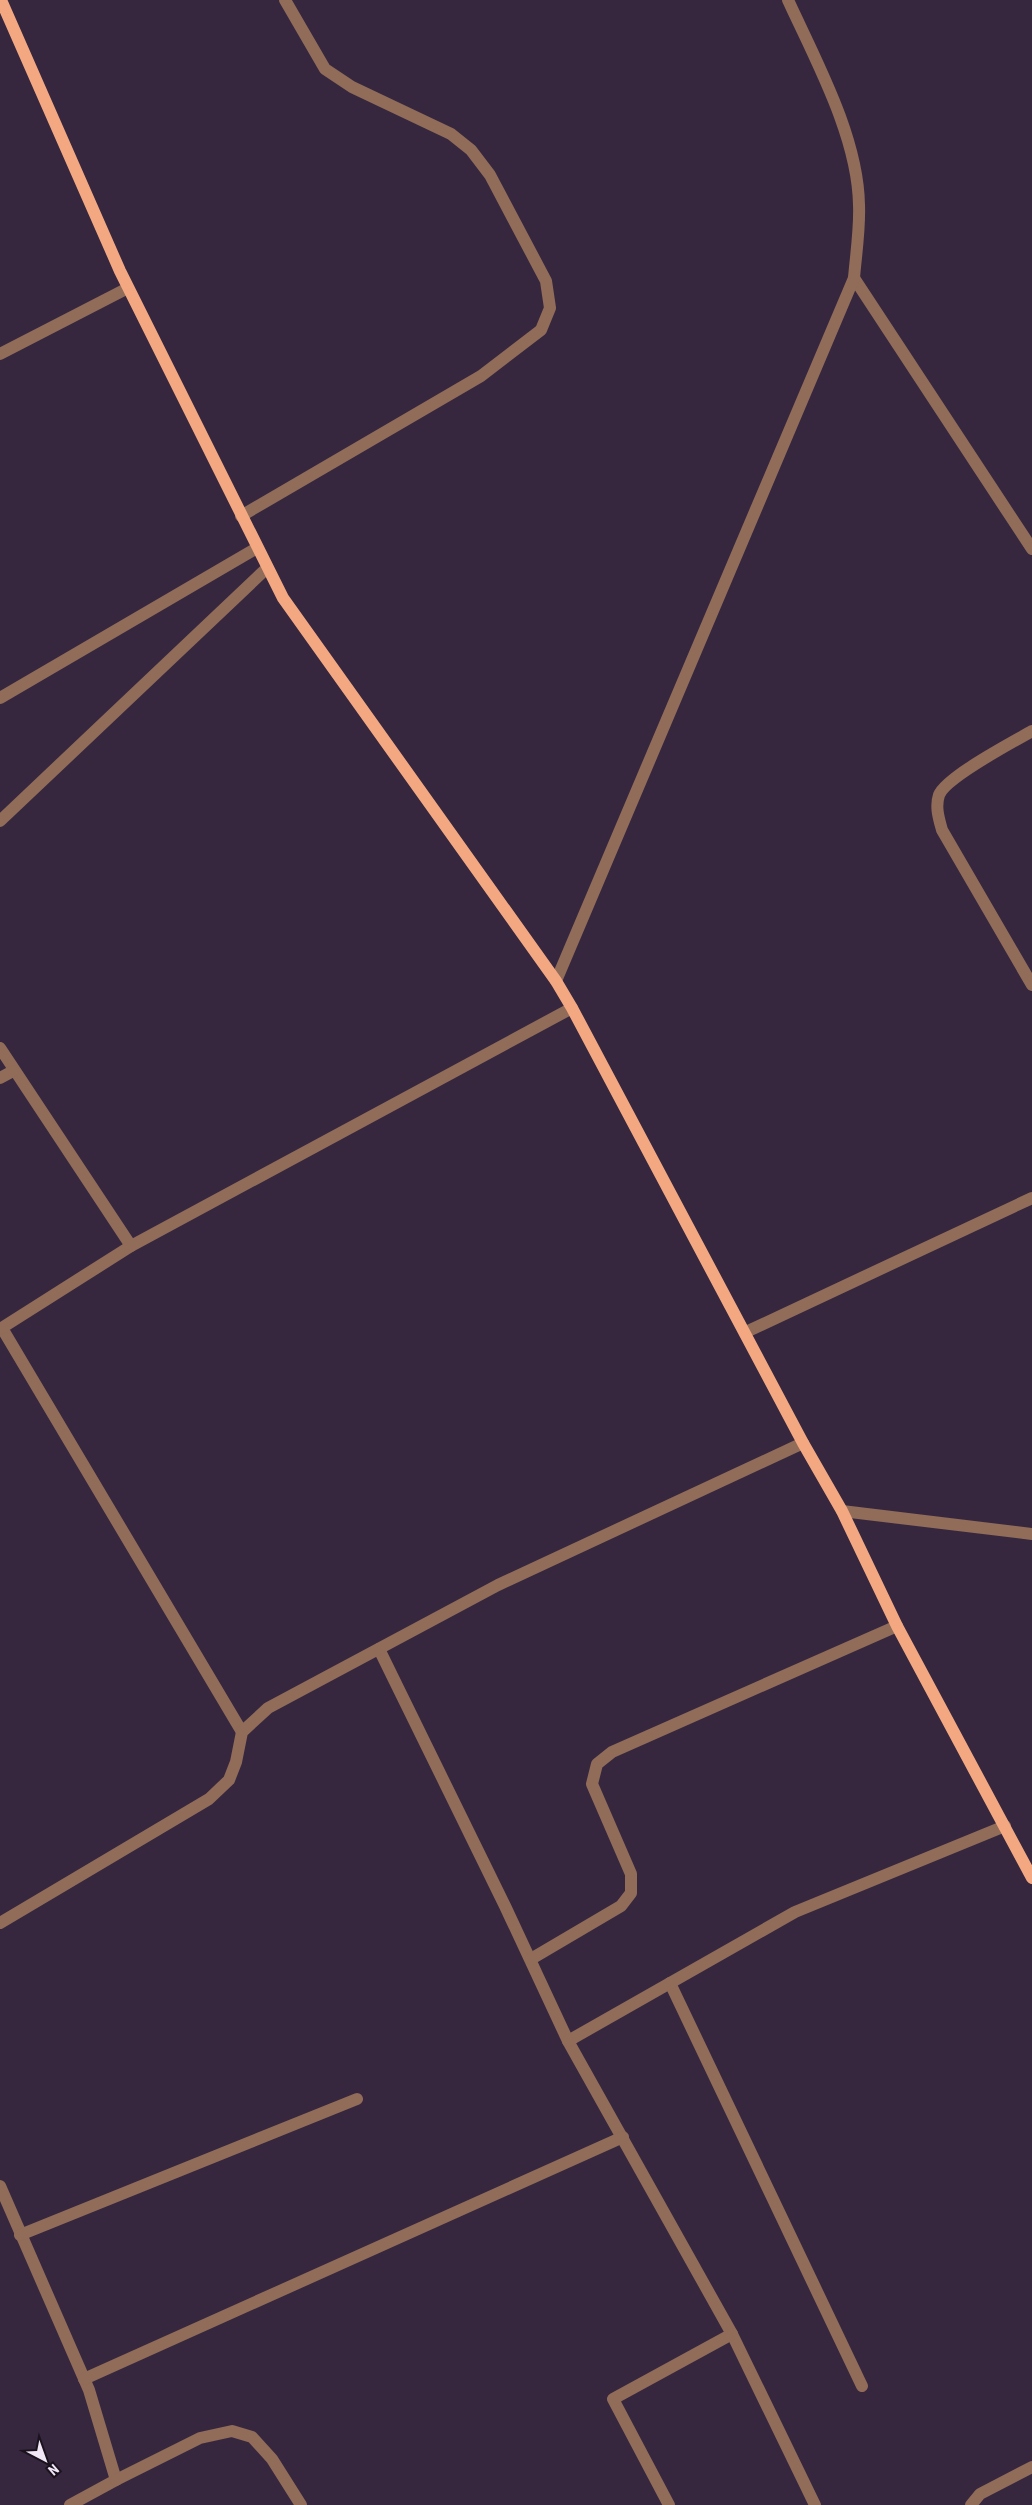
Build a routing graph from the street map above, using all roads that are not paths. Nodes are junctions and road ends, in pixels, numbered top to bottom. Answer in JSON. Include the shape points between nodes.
{"nodes":[{"id":1,"x":1,"y":0,"type":"edge"},
{"id":2,"x":285,"y":0,"type":"edge"},
{"id":3,"x":788,"y":0,"type":"edge"},
{"id":4,"x":854,"y":278,"type":"junction"},
{"id":5,"x":128,"y":288,"type":"junction"},
{"id":6,"x":0,"y":354,"type":"edge"},
{"id":7,"x":241,"y":516,"type":"junction"},
{"id":8,"x":257,"y":548,"type":"junction"},
{"id":9,"x":1032,"y":548,"type":"edge"},
{"id":10,"x":267,"y":568,"type":"junction"},
{"id":11,"x":0,"y":698,"type":"edge"},
{"id":12,"x":1032,"y":731,"type":"edge"},
{"id":13,"x":0,"y":821,"type":"edge"},
{"id":14,"x":556,"y":981,"type":"junction"},
{"id":15,"x":1032,"y":985,"type":"edge"},
{"id":16,"x":572,"y":1008,"type":"junction"},
{"id":17,"x":0,"y":1048,"type":"edge"},
{"id":18,"x":13,"y":1071,"type":"junction"},
{"id":19,"x":0,"y":1078,"type":"edge"},
{"id":20,"x":1032,"y":1198,"type":"edge"},
{"id":21,"x":131,"y":1246,"type":"junction"},
{"id":22,"x":1,"y":1329,"type":"edge"},
{"id":23,"x":746,"y":1332,"type":"junction"},
{"id":24,"x":803,"y":1443,"type":"junction"},
{"id":25,"x":842,"y":1511,"type":"junction"},
{"id":26,"x":1032,"y":1534,"type":"edge"},
{"id":27,"x":897,"y":1626,"type":"junction"},
{"id":28,"x":379,"y":1649,"type":"junction"},
{"id":29,"x":242,"y":1732,"type":"junction"},
{"id":30,"x":1005,"y":1826,"type":"junction"},
{"id":31,"x":1027,"y":1859,"type":"edge"},
{"id":32,"x":1032,"y":1878,"type":"edge"},
{"id":33,"x":0,"y":1923,"type":"edge"},
{"id":34,"x":530,"y":1959,"type":"junction"},
{"id":35,"x":670,"y":1983,"type":"junction"},
{"id":36,"x":568,"y":2041,"type":"junction"},
{"id":37,"x":357,"y":2099,"type":"dead end"},
{"id":38,"x":623,"y":2137,"type":"junction"},
{"id":39,"x":0,"y":2186,"type":"edge"},
{"id":40,"x":20,"y":2235,"type":"junction"},
{"id":41,"x":732,"y":2334,"type":"junction"},
{"id":42,"x":84,"y":2379,"type":"junction"},
{"id":43,"x":862,"y":2386,"type":"dead end"},
{"id":44,"x":1032,"y":2467,"type":"edge"},
{"id":45,"x":116,"y":2480,"type":"junction"},
{"id":46,"x":71,"y":2505,"type":"edge"},
{"id":47,"x":301,"y":2505,"type":"edge"},
{"id":48,"x":668,"y":2505,"type":"edge"},
{"id":49,"x":815,"y":2505,"type":"edge"},
{"id":50,"x":971,"y":2505,"type":"edge"}],
"edges":[{"from":1,"to":5,"type":"main road"},
{"from":2,"to":7,"type":"street","via":[[325,69],[352,87],[451,134],[471,150],[490,175],[546,281],[550,308],[541,330],[481,376]]},
{"from":3,"to":4,"type":"street","via":[[832,96],[850,146],[860,205]]},
{"from":4,"to":9,"type":"street"},
{"from":4,"to":14,"type":"street"},
{"from":5,"to":6,"type":"street"},
{"from":5,"to":7,"type":"main road"},
{"from":7,"to":8,"type":"main road"},
{"from":8,"to":10,"type":"main road"},
{"from":8,"to":11,"type":"street"},
{"from":10,"to":13,"type":"street"},
{"from":10,"to":14,"type":"main road","via":[[283,598]]},
{"from":12,"to":15,"type":"street","via":[[955,778],[940,793],[936,805],[942,830]]},
{"from":14,"to":16,"type":"main road"},
{"from":16,"to":21,"type":"street"},
{"from":16,"to":23,"type":"main road"},
{"from":17,"to":18,"type":"street"},
{"from":18,"to":19,"type":"street"},
{"from":18,"to":21,"type":"street"},
{"from":20,"to":23,"type":"street"},
{"from":21,"to":22,"type":"street"},
{"from":22,"to":29,"type":"street"},
{"from":23,"to":24,"type":"main road"},
{"from":24,"to":25,"type":"main road"},
{"from":24,"to":28,"type":"street","via":[[498,1585]]},
{"from":25,"to":26,"type":"street"},
{"from":25,"to":27,"type":"main road"},
{"from":27,"to":30,"type":"main road"},
{"from":27,"to":34,"type":"street","via":[[612,1752],[597,1764],[592,1784],[631,1874],[631,1893],[621,1906]]},
{"from":28,"to":29,"type":"street","via":[[268,1708]]},
{"from":28,"to":34,"type":"street"},
{"from":29,"to":33,"type":"street","via":[[229,1780],[209,1799]]},
{"from":30,"to":31,"type":"main road"},
{"from":30,"to":35,"type":"street","via":[[795,1912]]},
{"from":31,"to":32,"type":"main road"},
{"from":34,"to":36,"type":"street"},
{"from":35,"to":36,"type":"street"},
{"from":35,"to":43,"type":"street"},
{"from":36,"to":38,"type":"street"},
{"from":37,"to":40,"type":"street"},
{"from":38,"to":41,"type":"street","via":[[655,2200]]},
{"from":38,"to":42,"type":"street"},
{"from":39,"to":40,"type":"street"},
{"from":40,"to":42,"type":"street"},
{"from":41,"to":48,"type":"street","via":[[613,2399]]},
{"from":41,"to":49,"type":"street"},
{"from":42,"to":45,"type":"street"},
{"from":44,"to":50,"type":"street","via":[[980,2494]]},
{"from":45,"to":46,"type":"street"},
{"from":45,"to":47,"type":"street","via":[[200,2438],[232,2431],[252,2437],[272,2459]]}]}
